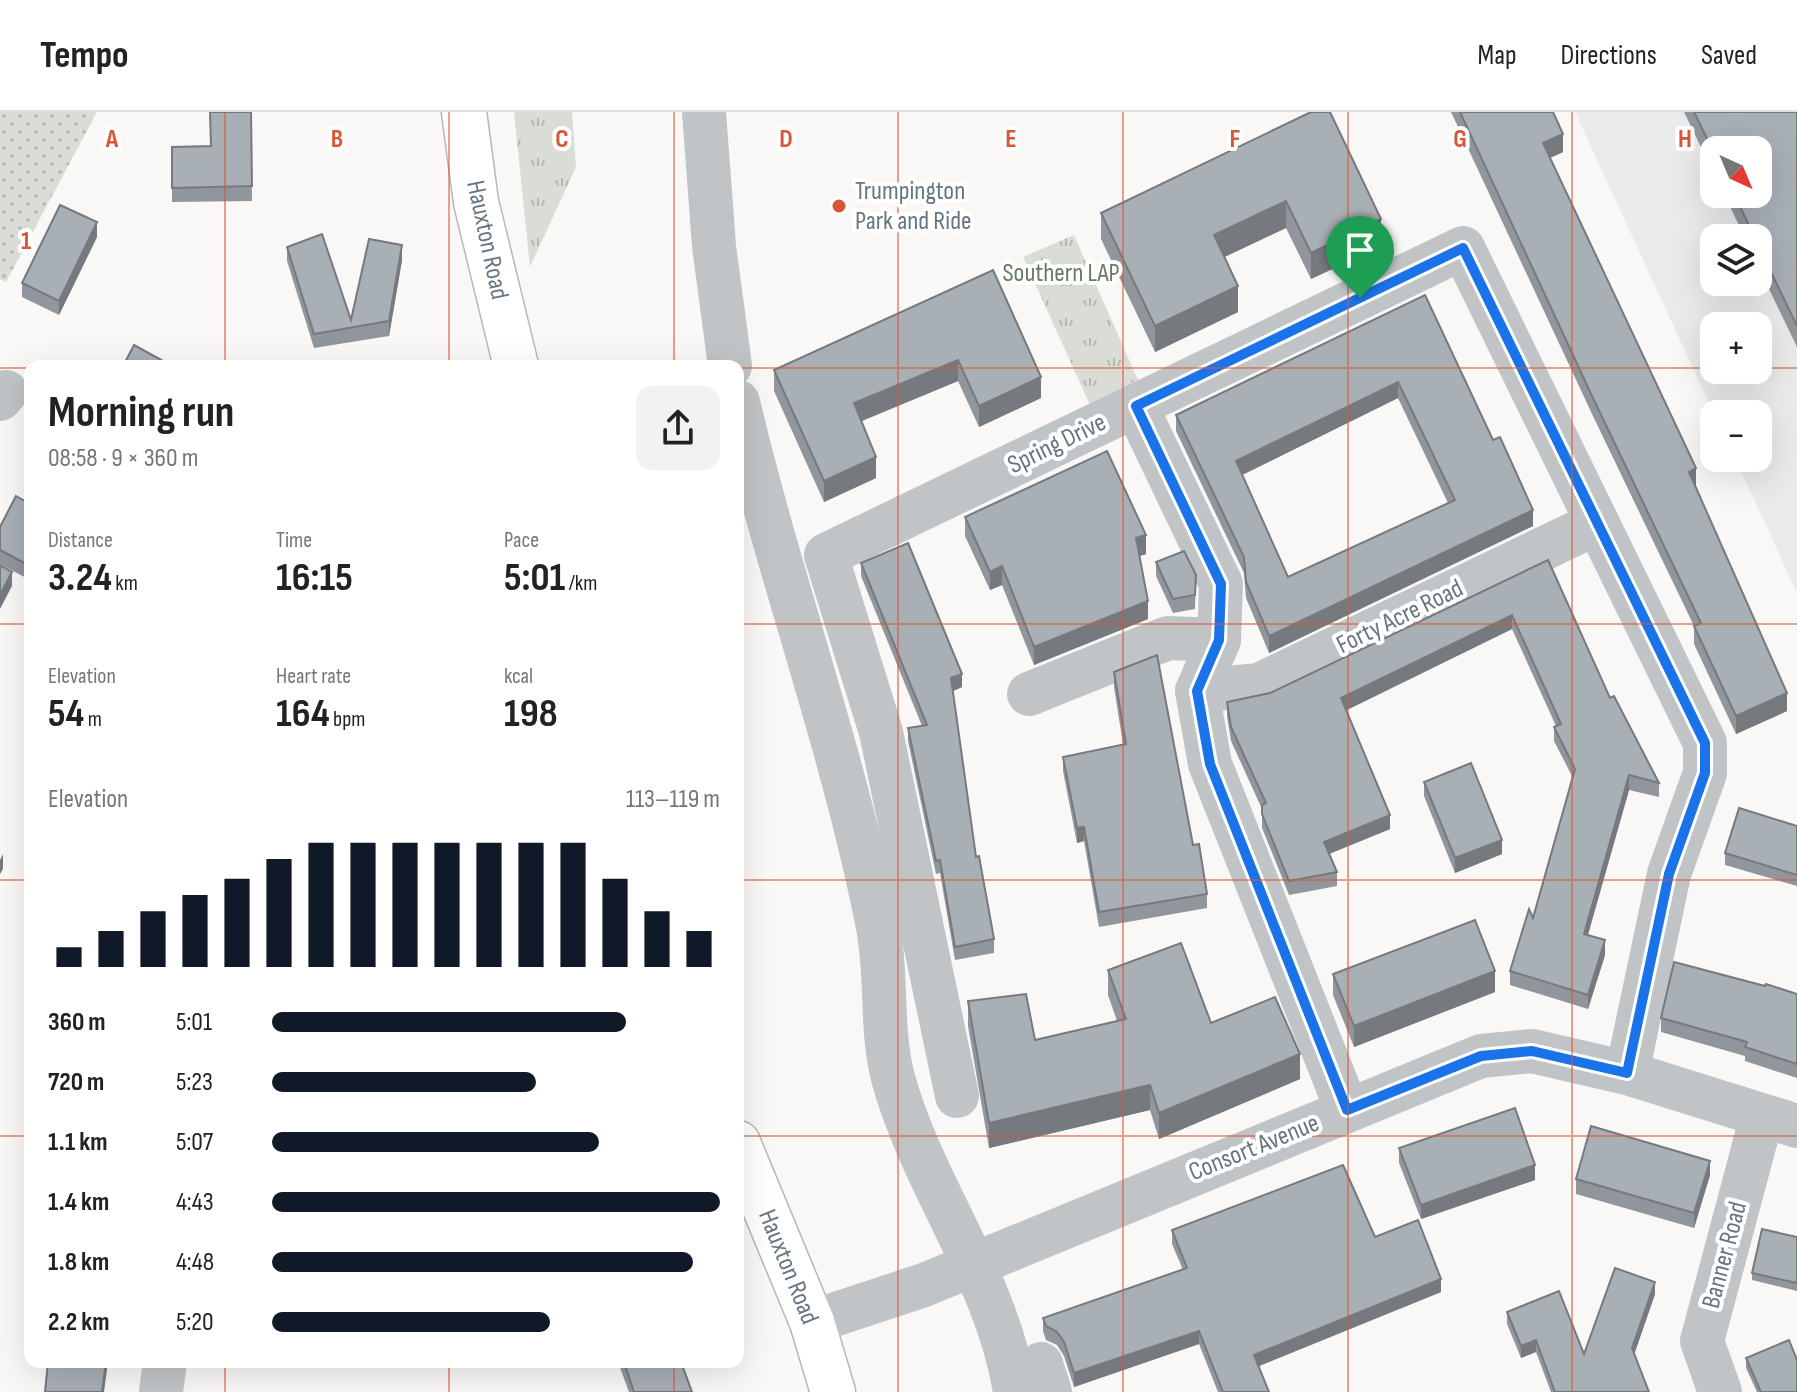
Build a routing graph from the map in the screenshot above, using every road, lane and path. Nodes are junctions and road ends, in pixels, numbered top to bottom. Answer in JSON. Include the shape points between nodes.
{"nodes":[{"id":1,"x":464,"y":112,"type":"edge"},
{"id":2,"x":704,"y":112,"type":"edge"},
{"id":3,"x":515,"y":360,"type":"edge"},
{"id":4,"x":729,"y":360,"type":"edge"},
{"id":5,"x":1136,"y":406,"type":"junction"},
{"id":6,"x":744,"y":424,"type":"edge"},
{"id":7,"x":1597,"y":523,"type":"junction"},
{"id":8,"x":1219,"y":640,"type":"junction"},
{"id":9,"x":1197,"y":691,"type":"junction"},
{"id":10,"x":1029,"y":694,"type":"dead end"},
{"id":11,"x":1627,"y":1073,"type":"junction"},
{"id":12,"x":957,"y":1096,"type":"dead end"},
{"id":13,"x":1347,"y":1110,"type":"junction"},
{"id":14,"x":1780,"y":1121,"type":"edge"},
{"id":15,"x":744,"y":1158,"type":"edge"},
{"id":16,"x":973,"y":1264,"type":"junction"},
{"id":17,"x":812,"y":1322,"type":"junction"},
{"id":18,"x":164,"y":1368,"type":"edge"},
{"id":19,"x":1035,"y":1383,"type":"edge"},
{"id":20,"x":161,"y":1392,"type":"edge"},
{"id":21,"x":833,"y":1392,"type":"edge"},
{"id":22,"x":1719,"y":1392,"type":"edge"}],
"edges":[{"from":1,"to":3,"type":"main road","name":"Hauxton Road","via":[[476,202]]},
{"from":2,"to":4,"type":"street"},
{"from":5,"to":7,"type":"street","name":"Spring Drive","via":[[1463,248]]},
{"from":5,"to":8,"type":"street","via":[[1221,584]]},
{"from":5,"to":12,"type":"street","name":"Spring Drive","via":[[826,555],[881,732]]},
{"from":6,"to":16,"type":"street","via":[[878,924],[892,1076],[926,1172]]},
{"from":7,"to":9,"type":"street","name":"Forty Acre Road","via":[[1259,685]]},
{"from":7,"to":11,"type":"street","name":"Spring Drive","via":[[1705,743],[1705,773],[1669,874]]},
{"from":8,"to":9,"type":"street"},
{"from":8,"to":10,"type":"street","via":[[1168,638]]},
{"from":9,"to":13,"type":"street","via":[[1210,764]]},
{"from":11,"to":13,"type":"street","name":"Consort Avenue","via":[[1532,1051],[1481,1056]]},
{"from":11,"to":14,"type":"street","name":"Consort Avenue"},
{"from":13,"to":16,"type":"street","name":"Consort Avenue"},
{"from":14,"to":22,"type":"street","name":"Banner Road","via":[[1702,1341]]},
{"from":15,"to":17,"type":"main road","name":"Hauxton Road"},
{"from":16,"to":17,"type":"street","name":"Consort Avenue"},
{"from":16,"to":19,"type":"street","via":[[1009,1349]]},
{"from":17,"to":21,"type":"main road","name":"Hauxton Road"},
{"from":18,"to":20,"type":"street"}]}
